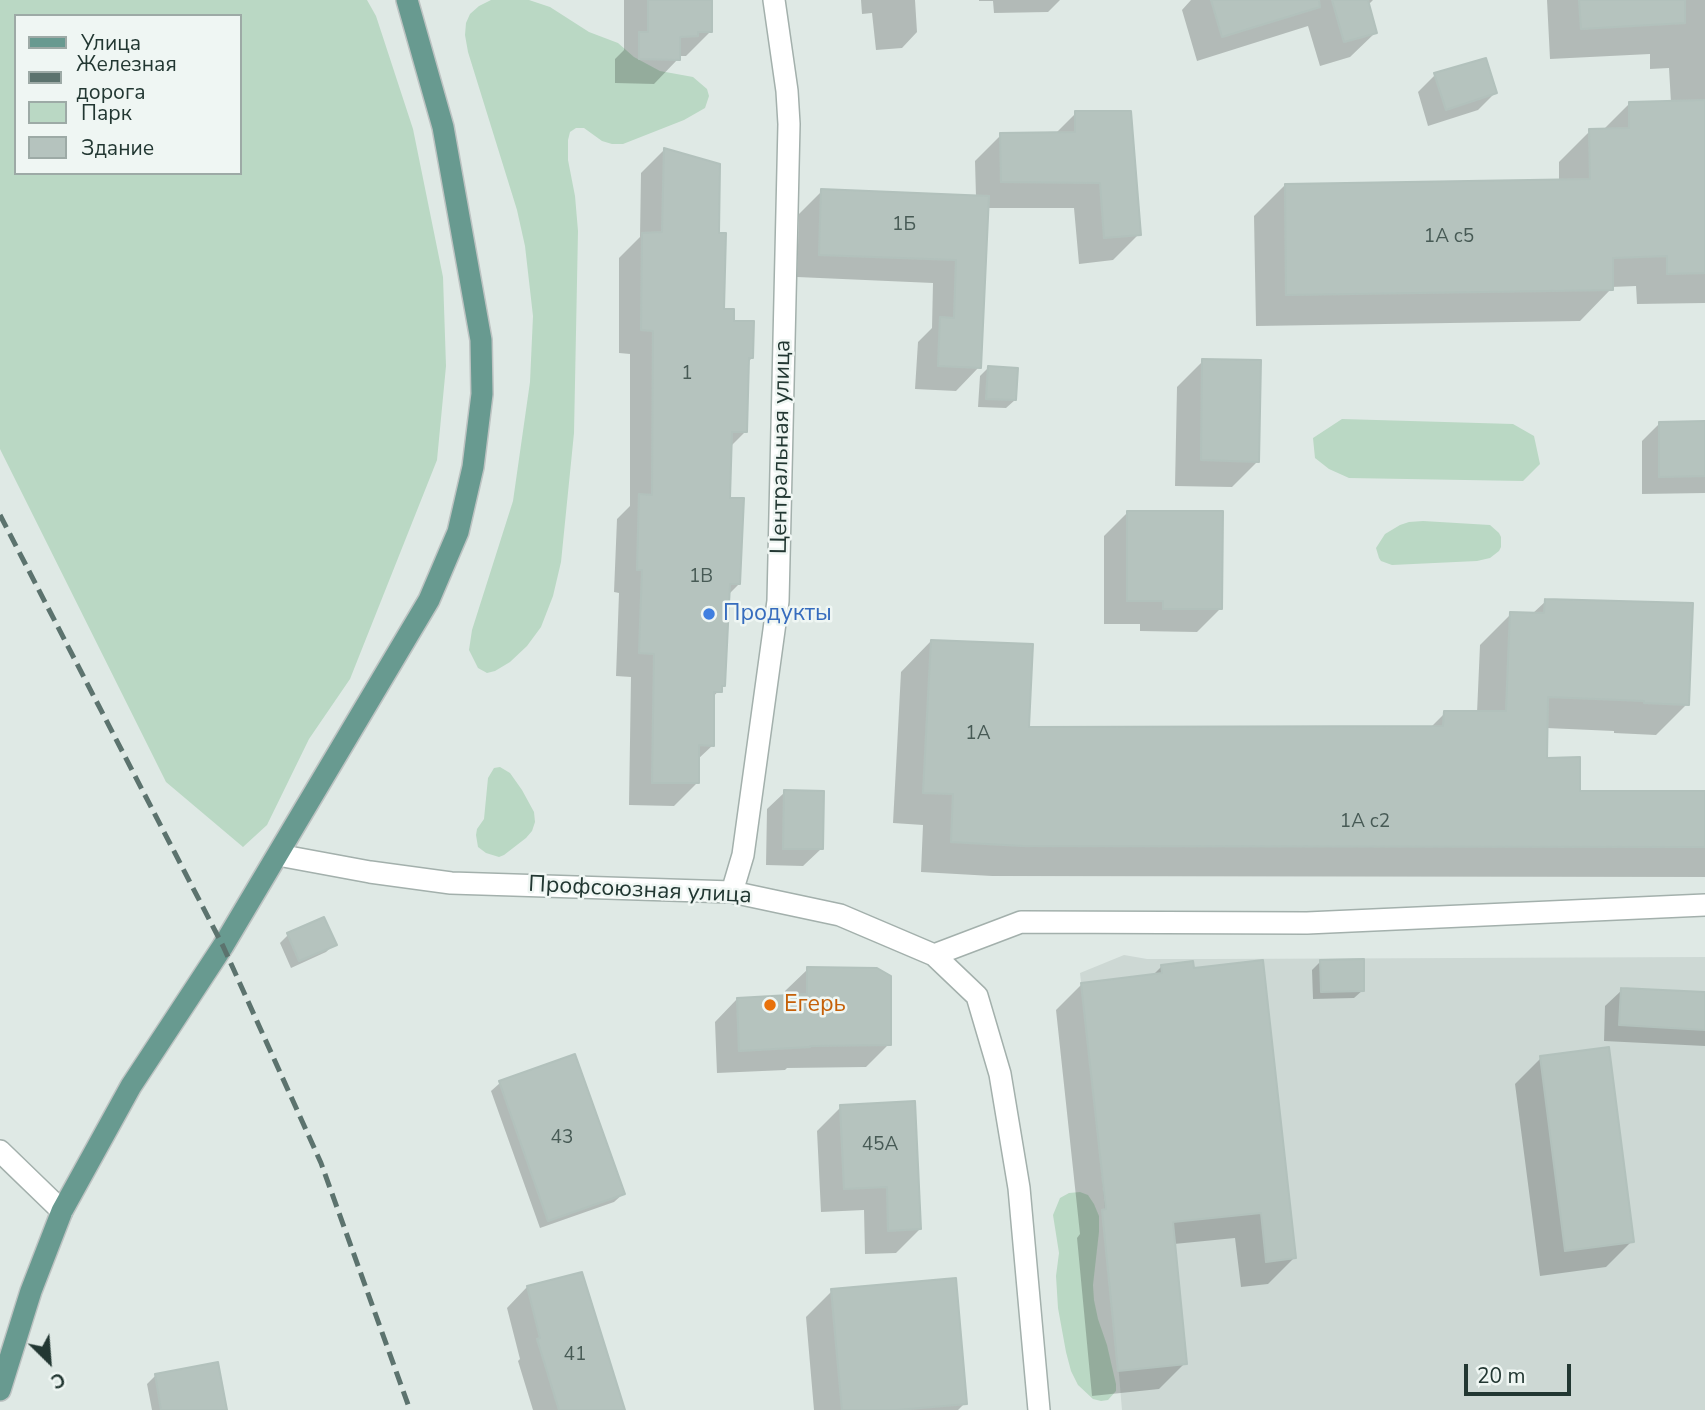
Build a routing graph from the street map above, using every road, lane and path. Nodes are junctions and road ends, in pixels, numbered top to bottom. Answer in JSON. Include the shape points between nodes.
{"nodes":[{"id":1,"x":407,"y":0,"type":"edge"},
{"id":2,"x":774,"y":0,"type":"edge"},
{"id":3,"x":278,"y":855,"type":"junction"},
{"id":4,"x":732,"y":892,"type":"junction"},
{"id":5,"x":1705,"y":905,"type":"edge"},
{"id":6,"x":934,"y":955,"type":"junction"},
{"id":7,"x":0,"y":1151,"type":"edge"},
{"id":8,"x":62,"y":1211,"type":"junction"},
{"id":9,"x":0,"y":1390,"type":"edge"},
{"id":10,"x":1039,"y":1410,"type":"edge"}],
"edges":[{"from":1,"to":3,"type":"main road","via":[[443,127],[481,340],[482,394],[473,467],[458,532],[429,600]]},
{"from":2,"to":4,"type":"street","name":"Центральная улица","via":[[789,124],[778,601],[743,855]]},
{"from":3,"to":4,"type":"street","name":"Профсоюзная улица","via":[[452,883]]},
{"from":3,"to":8,"type":"main road","via":[[131,1086]]},
{"from":4,"to":6,"type":"street","name":"Профсоюзная улица","via":[[839,915]]},
{"from":5,"to":6,"type":"street","via":[[1307,923],[1021,922]]},
{"from":6,"to":10,"type":"street","name":"Профсоюзная улица","via":[[977,996],[1000,1074],[1019,1188]]},
{"from":7,"to":8,"type":"street"},
{"from":8,"to":9,"type":"main road"}]}
